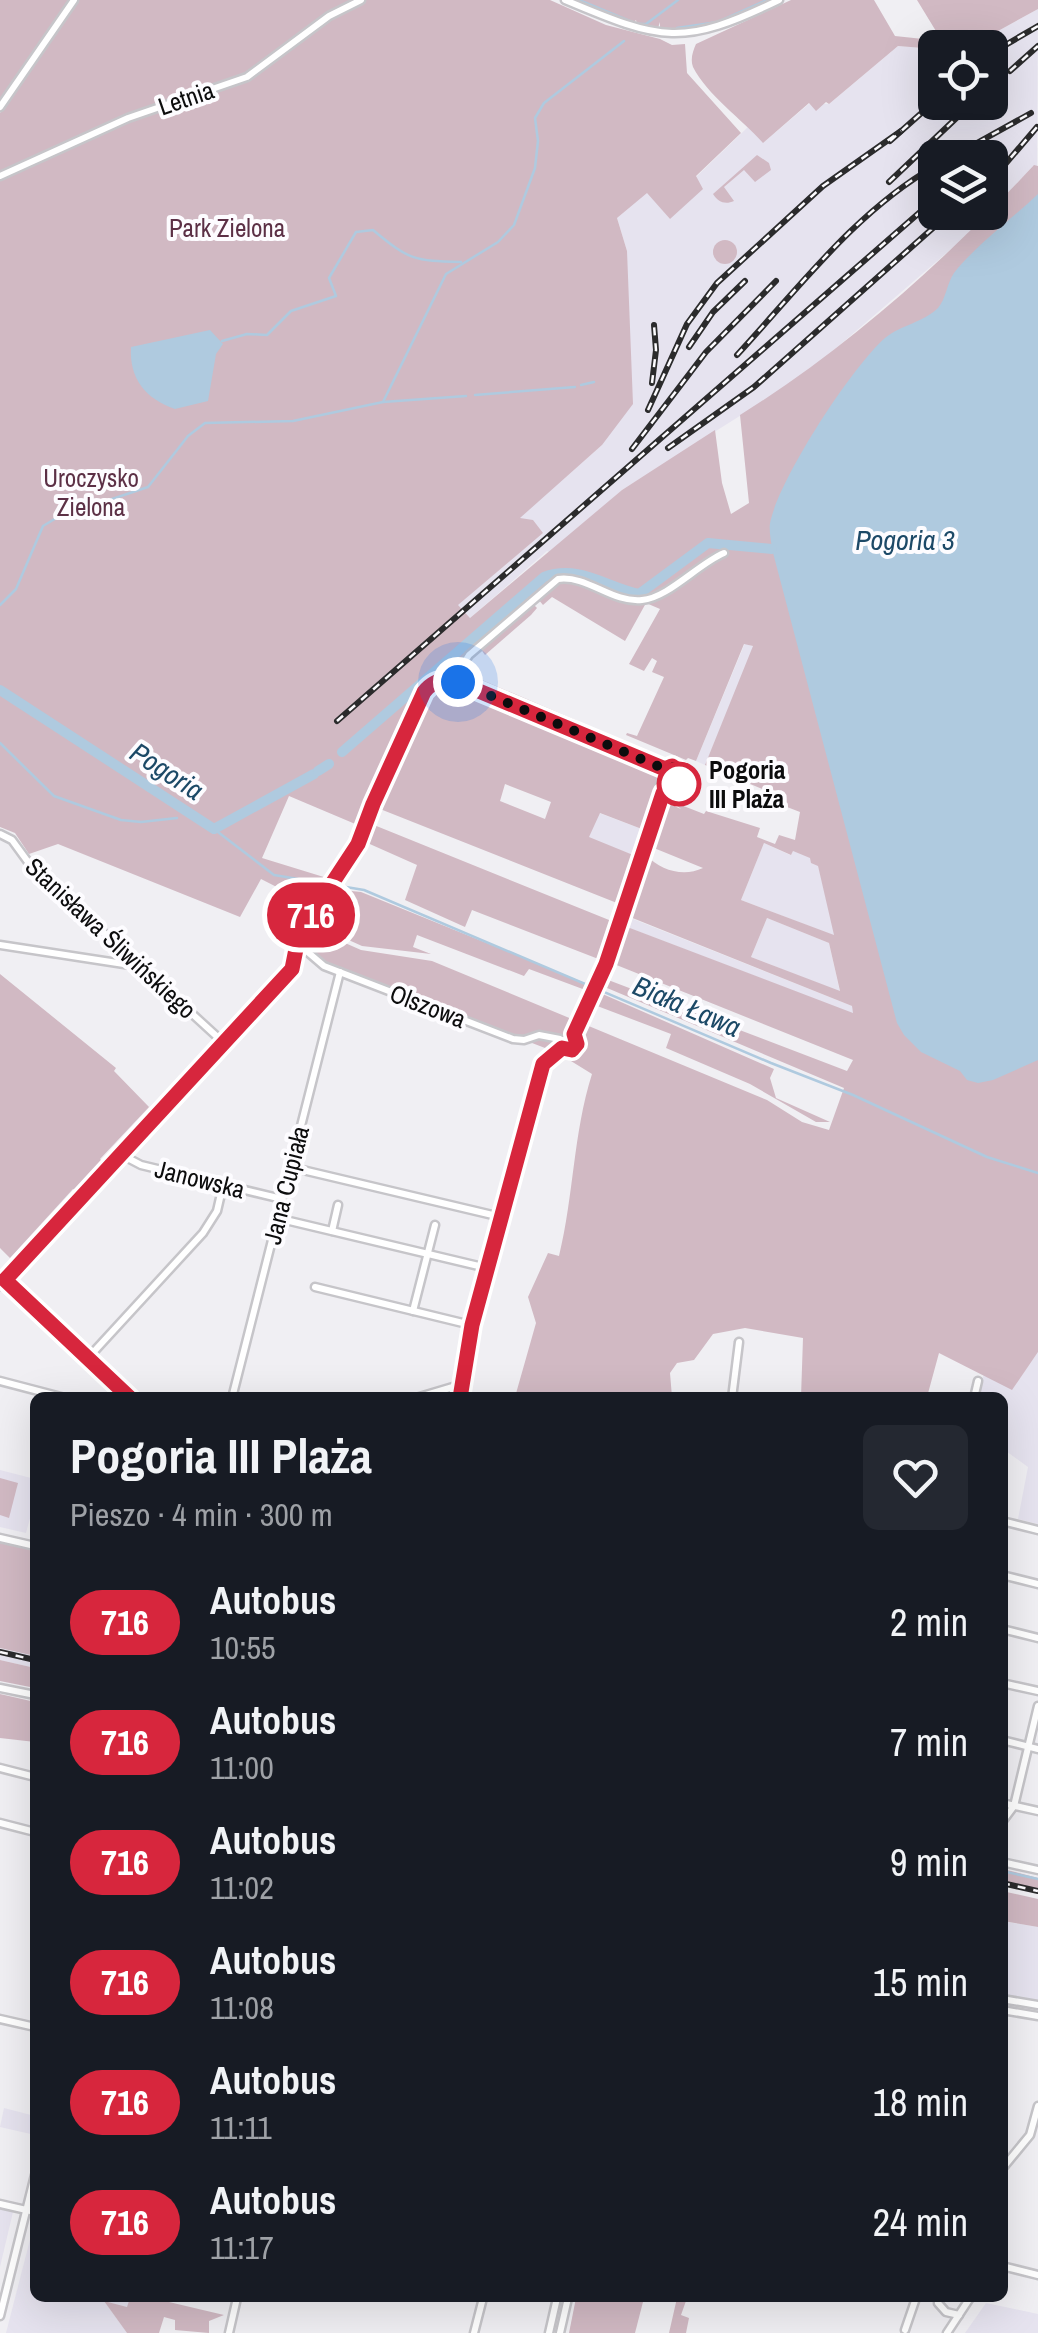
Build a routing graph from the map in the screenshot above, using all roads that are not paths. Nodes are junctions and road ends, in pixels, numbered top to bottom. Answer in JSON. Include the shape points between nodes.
{"nodes":[{"id":1,"x":74,"y":0,"type":"edge"},
{"id":2,"x":361,"y":0,"type":"edge"},
{"id":3,"x":564,"y":0,"type":"edge"},
{"id":4,"x":779,"y":0,"type":"edge"},
{"id":5,"x":0,"y":107,"type":"edge"},
{"id":6,"x":0,"y":176,"type":"edge"},
{"id":7,"x":724,"y":553,"type":"dead end"},
{"id":8,"x":458,"y":682,"type":"junction"},
{"id":9,"x":665,"y":769,"type":"junction"},
{"id":10,"x":663,"y":793,"type":"junction"},
{"id":11,"x":0,"y":834,"type":"edge"},
{"id":12,"x":0,"y":945,"type":"edge"},
{"id":13,"x":299,"y":949,"type":"junction"},
{"id":14,"x":314,"y":959,"type":"junction"},
{"id":15,"x":139,"y":967,"type":"junction"},
{"id":16,"x":292,"y":968,"type":"junction"},
{"id":17,"x":340,"y":972,"type":"junction"},
{"id":18,"x":574,"y":1034,"type":"junction"},
{"id":19,"x":224,"y":1042,"type":"junction"},
{"id":20,"x":561,"y":1044,"type":"junction"},
{"id":21,"x":120,"y":1154,"type":"junction"},
{"id":22,"x":290,"y":1167,"type":"junction"},
{"id":23,"x":222,"y":1185,"type":"junction"},
{"id":24,"x":282,"y":1200,"type":"junction"},
{"id":25,"x":338,"y":1204,"type":"dead end"},
{"id":26,"x":501,"y":1217,"type":"junction"},
{"id":27,"x":278,"y":1218,"type":"junction"},
{"id":28,"x":435,"y":1225,"type":"dead end"},
{"id":29,"x":332,"y":1231,"type":"junction"},
{"id":30,"x":427,"y":1253,"type":"junction"},
{"id":31,"x":487,"y":1268,"type":"junction"},
{"id":32,"x":2,"y":1283,"type":"edge"},
{"id":33,"x":315,"y":1288,"type":"dead end"},
{"id":34,"x":412,"y":1310,"type":"junction"},
{"id":35,"x":472,"y":1325,"type":"junction"},
{"id":36,"x":738,"y":1342,"type":"dead end"},
{"id":37,"x":88,"y":1358,"type":"junction"},
{"id":38,"x":0,"y":1381,"type":"edge"},
{"id":39,"x":978,"y":1381,"type":"dead end"},
{"id":40,"x":463,"y":1384,"type":"junction"},
{"id":41,"x":42,"y":1392,"type":"edge"},
{"id":42,"x":124,"y":1392,"type":"edge"},
{"id":43,"x":234,"y":1392,"type":"edge"},
{"id":44,"x":436,"y":1392,"type":"edge"},
{"id":45,"x":461,"y":1392,"type":"edge"},
{"id":46,"x":733,"y":1392,"type":"edge"},
{"id":47,"x":975,"y":1392,"type":"edge"},
{"id":48,"x":1008,"y":1522,"type":"edge"},
{"id":49,"x":1038,"y":1530,"type":"edge"},
{"id":50,"x":0,"y":1538,"type":"edge"},
{"id":51,"x":30,"y":1545,"type":"edge"},
{"id":52,"x":1008,"y":1576,"type":"edge"},
{"id":53,"x":1038,"y":1584,"type":"edge"},
{"id":54,"x":1008,"y":1630,"type":"edge"},
{"id":55,"x":1038,"y":1638,"type":"edge"},
{"id":56,"x":1008,"y":1684,"type":"edge"},
{"id":57,"x":0,"y":1688,"type":"edge"},
{"id":58,"x":1038,"y":1691,"type":"edge"},
{"id":59,"x":30,"y":1694,"type":"edge"},
{"id":60,"x":1038,"y":1706,"type":"edge"},
{"id":61,"x":1008,"y":1741,"type":"edge"},
{"id":62,"x":1028,"y":1746,"type":"junction"},
{"id":63,"x":1038,"y":1749,"type":"edge"},
{"id":64,"x":0,"y":1768,"type":"edge"},
{"id":65,"x":30,"y":1776,"type":"edge"},
{"id":66,"x":1008,"y":1804,"type":"edge"},
{"id":67,"x":1014,"y":1806,"type":"junction"},
{"id":68,"x":1038,"y":1811,"type":"edge"},
{"id":69,"x":1008,"y":1814,"type":"edge"},
{"id":70,"x":0,"y":1824,"type":"edge"},
{"id":71,"x":30,"y":1831,"type":"edge"},
{"id":72,"x":1008,"y":1863,"type":"edge"},
{"id":73,"x":1038,"y":1870,"type":"edge"},
{"id":74,"x":1008,"y":2000,"type":"edge"},
{"id":75,"x":1015,"y":2002,"type":"junction"},
{"id":76,"x":1038,"y":2005,"type":"edge"},
{"id":77,"x":1008,"y":2011,"type":"edge"},
{"id":78,"x":1014,"y":2012,"type":"junction"},
{"id":79,"x":1038,"y":2016,"type":"edge"},
{"id":80,"x":0,"y":2019,"type":"edge"},
{"id":81,"x":30,"y":2027,"type":"edge"},
{"id":82,"x":1038,"y":2106,"type":"edge"},
{"id":83,"x":1008,"y":2161,"type":"edge"},
{"id":84,"x":0,"y":2204,"type":"edge"},
{"id":85,"x":30,"y":2211,"type":"edge"},
{"id":86,"x":30,"y":2214,"type":"edge"},
{"id":87,"x":1008,"y":2268,"type":"edge"},
{"id":88,"x":1038,"y":2275,"type":"edge"},
{"id":89,"x":236,"y":2302,"type":"edge"},
{"id":90,"x":482,"y":2302,"type":"edge"},
{"id":91,"x":556,"y":2302,"type":"edge"},
{"id":92,"x":567,"y":2302,"type":"edge"},
{"id":93,"x":915,"y":2302,"type":"edge"},
{"id":94,"x":967,"y":2302,"type":"edge"},
{"id":95,"x":938,"y":2303,"type":"dead end"},
{"id":96,"x":0,"y":2316,"type":"edge"},
{"id":97,"x":957,"y":2318,"type":"junction"},
{"id":98,"x":905,"y":2330,"type":"dead end"},
{"id":99,"x":228,"y":2333,"type":"edge"},
{"id":100,"x":474,"y":2333,"type":"edge"},
{"id":101,"x":549,"y":2333,"type":"edge"},
{"id":102,"x":560,"y":2333,"type":"edge"},
{"id":103,"x":947,"y":2333,"type":"edge"}],
"edges":[{"from":1,"to":5,"type":"street"},
{"from":2,"to":6,"type":"street","name":"Letnia","via":[[247,77],[128,118]]},
{"from":3,"to":4,"type":"street","via":[[634,28],[669,34],[718,28]]},
{"from":7,"to":8,"type":"street","via":[[645,600],[558,580],[470,655]]},
{"from":8,"to":9,"type":"street"},
{"from":8,"to":13,"type":"street","via":[[434,683],[422,696],[363,833],[301,938],[293,941]]},
{"from":9,"to":10,"type":"street"},
{"from":9,"to":10,"type":"street","via":[[677,772]]},
{"from":10,"to":18,"type":"street","via":[[597,987]]},
{"from":11,"to":15,"type":"street","name":"Stanisława Śliwińskiego"},
{"from":12,"to":15,"type":"street"},
{"from":13,"to":14,"type":"street","name":"Olszowa"},
{"from":13,"to":16,"type":"street"},
{"from":14,"to":16,"type":"street"},
{"from":14,"to":17,"type":"street","name":"Olszowa"},
{"from":15,"to":19,"type":"street","name":"Stanisława Śliwińskiego"},
{"from":16,"to":19,"type":"street"},
{"from":17,"to":20,"type":"street","name":"Olszowa","via":[[513,1039],[540,1035]]},
{"from":17,"to":22,"type":"street","name":"Jana Cupiała"},
{"from":18,"to":20,"type":"street","via":[[567,1032]]},
{"from":18,"to":20,"type":"street","via":[[576,1047]]},
{"from":19,"to":21,"type":"street"},
{"from":20,"to":26,"type":"street","via":[[543,1064]]},
{"from":21,"to":23,"type":"street","name":"Janowska"},
{"from":21,"to":32,"type":"street"},
{"from":22,"to":24,"type":"street","name":"Jana Cupiała"},
{"from":22,"to":26,"type":"street"},
{"from":23,"to":24,"type":"street","name":"Janowska"},
{"from":23,"to":37,"type":"street","via":[[206,1228]]},
{"from":24,"to":27,"type":"street","name":"Jana Cupiała"},
{"from":25,"to":29,"type":"street"},
{"from":26,"to":31,"type":"street"},
{"from":27,"to":29,"type":"street"},
{"from":27,"to":43,"type":"street","name":"Jana Cupiała"},
{"from":28,"to":30,"type":"street"},
{"from":29,"to":30,"type":"street"},
{"from":30,"to":31,"type":"street"},
{"from":30,"to":34,"type":"street"},
{"from":31,"to":35,"type":"street"},
{"from":32,"to":37,"type":"street"},
{"from":33,"to":34,"type":"street"},
{"from":34,"to":35,"type":"street"},
{"from":35,"to":40,"type":"street"},
{"from":36,"to":46,"type":"street"},
{"from":37,"to":42,"type":"street"},
{"from":38,"to":41,"type":"street"},
{"from":39,"to":47,"type":"street"},
{"from":40,"to":44,"type":"street"},
{"from":40,"to":45,"type":"street"},
{"from":48,"to":49,"type":"street"},
{"from":50,"to":51,"type":"street"},
{"from":52,"to":53,"type":"street"},
{"from":54,"to":55,"type":"street"},
{"from":56,"to":58,"type":"street"},
{"from":57,"to":59,"type":"street"},
{"from":60,"to":62,"type":"street"},
{"from":61,"to":62,"type":"street"},
{"from":62,"to":63,"type":"street"},
{"from":62,"to":67,"type":"street"},
{"from":64,"to":65,"type":"street"},
{"from":66,"to":67,"type":"street"},
{"from":67,"to":68,"type":"street"},
{"from":67,"to":69,"type":"street"},
{"from":70,"to":71,"type":"street"},
{"from":72,"to":73,"type":"street"},
{"from":74,"to":75,"type":"street"},
{"from":75,"to":76,"type":"street"},
{"from":75,"to":78,"type":"street"},
{"from":77,"to":78,"type":"street"},
{"from":78,"to":79,"type":"street"},
{"from":80,"to":81,"type":"street"},
{"from":82,"to":83,"type":"street","via":[[1030,2135]]},
{"from":84,"to":85,"type":"street"},
{"from":86,"to":96,"type":"street"},
{"from":87,"to":88,"type":"street"},
{"from":89,"to":99,"type":"street"},
{"from":90,"to":100,"type":"street"},
{"from":91,"to":101,"type":"street"},
{"from":92,"to":102,"type":"street"},
{"from":93,"to":98,"type":"street"},
{"from":94,"to":97,"type":"street"},
{"from":95,"to":97,"type":"street"},
{"from":97,"to":103,"type":"street"}]}
